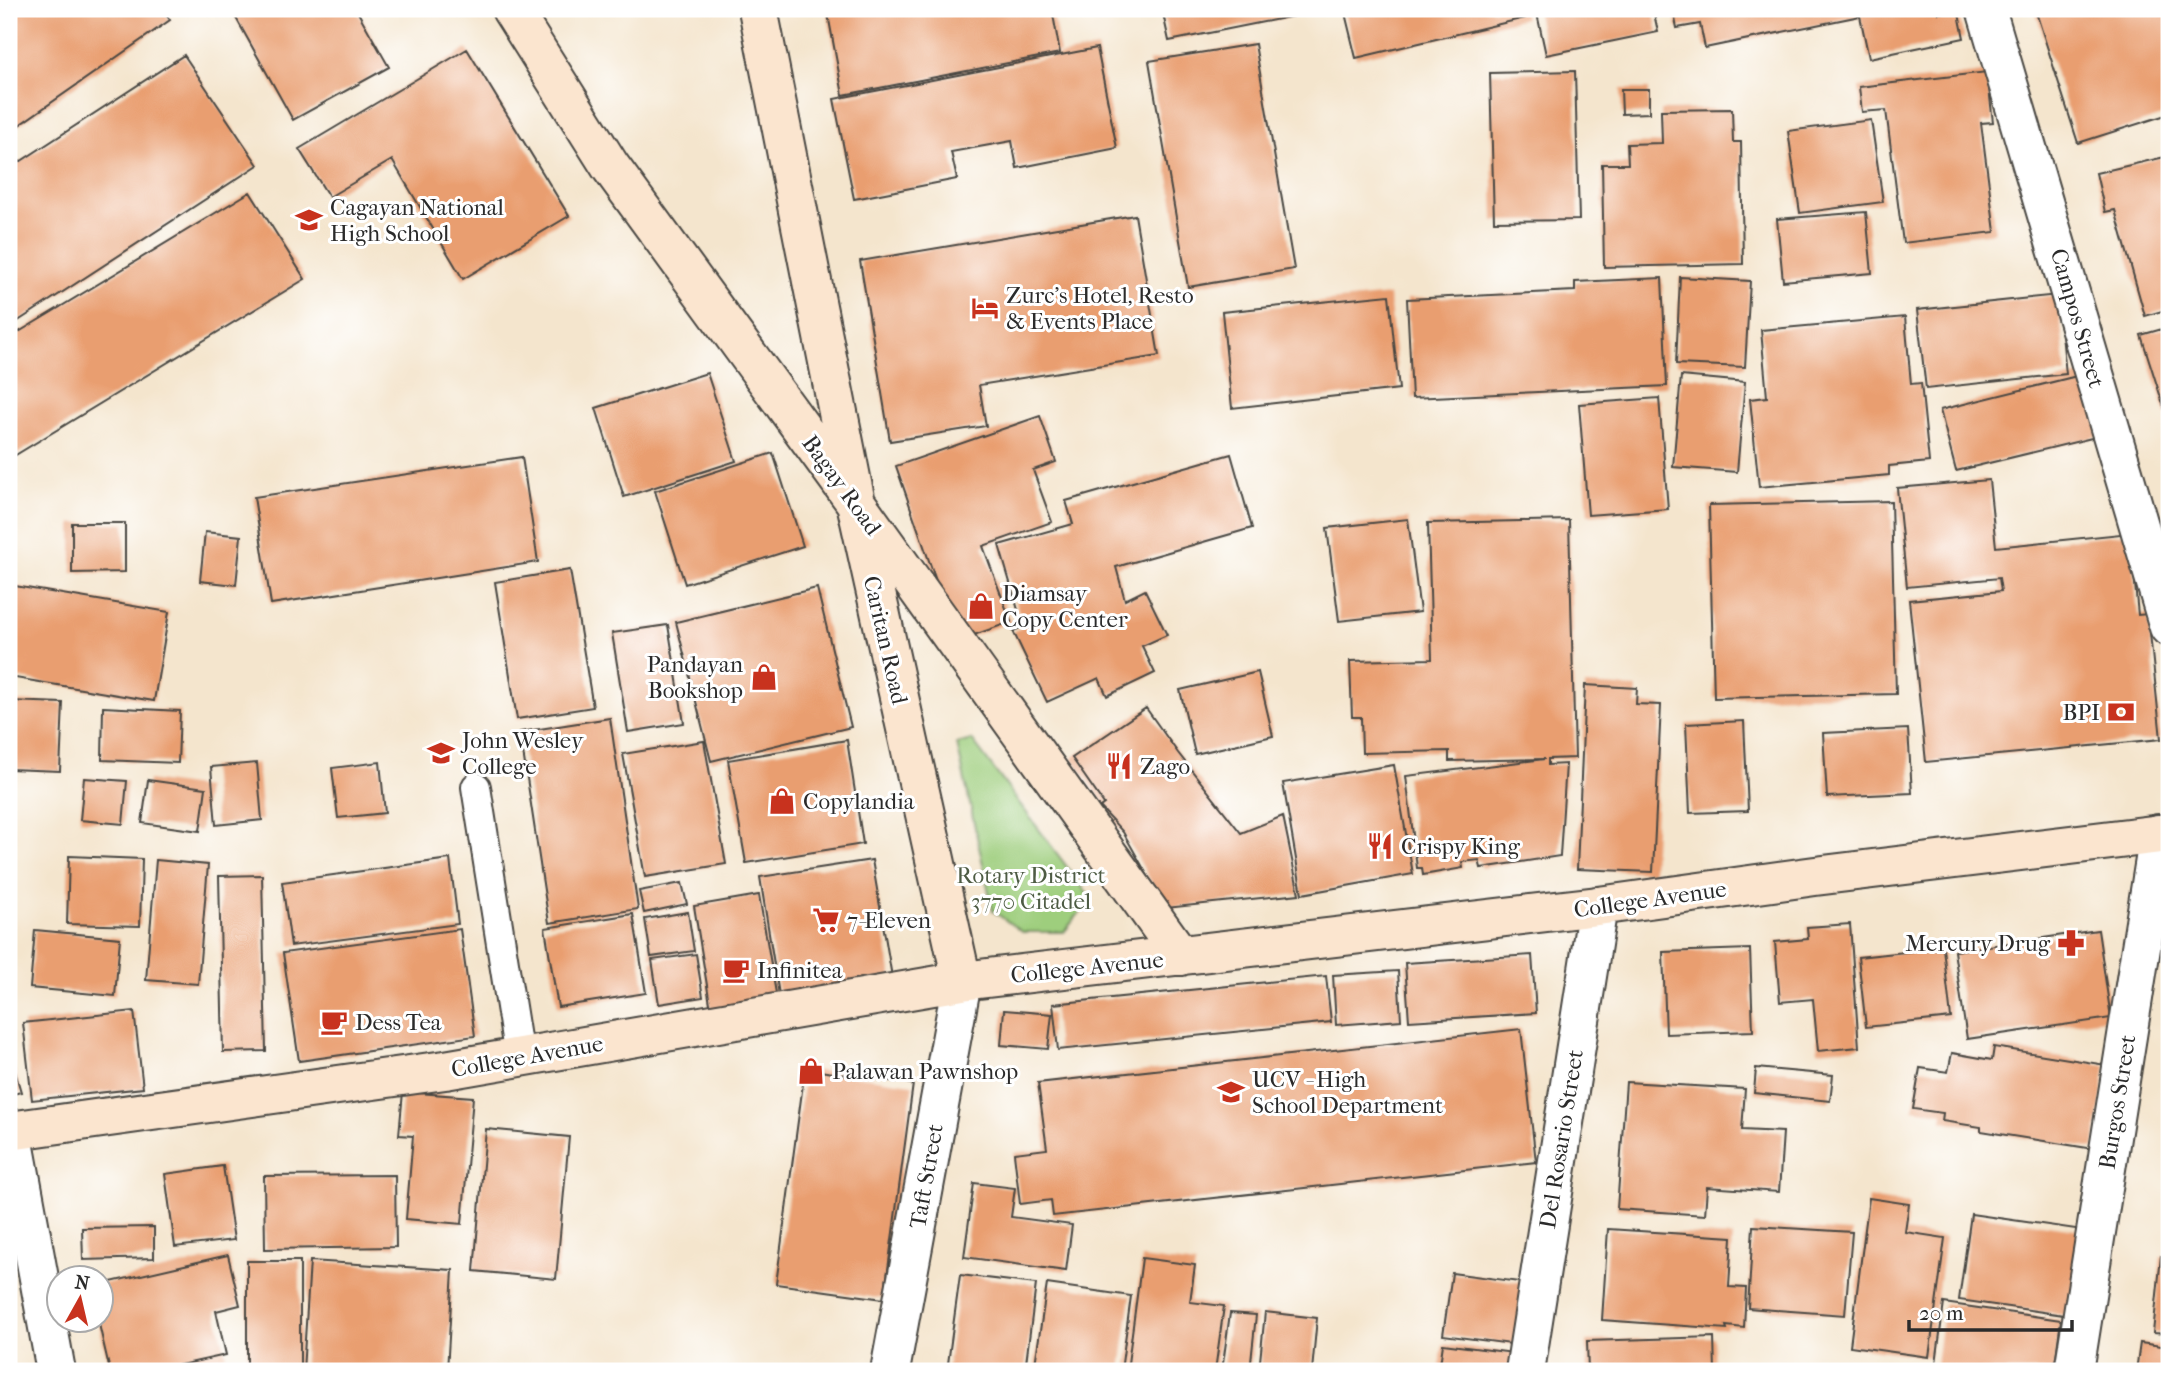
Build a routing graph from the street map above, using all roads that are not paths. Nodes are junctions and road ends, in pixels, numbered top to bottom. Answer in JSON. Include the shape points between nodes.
{"nodes":[{"id":1,"x":510,"y":9,"type":"edge"},
{"id":2,"x":758,"y":9,"type":"edge"},
{"id":3,"x":1986,"y":9,"type":"edge"},
{"id":4,"x":856,"y":503,"type":"junction"},
{"id":5,"x":2169,"y":626,"type":"edge"},
{"id":6,"x":476,"y":787,"type":"dead end"},
{"id":7,"x":2164,"y":833,"type":"edge"},
{"id":8,"x":1598,"y":906,"type":"junction"},
{"id":9,"x":1181,"y":956,"type":"junction"},
{"id":10,"x":962,"y":981,"type":"junction"},
{"id":11,"x":519,"y":1057,"type":"junction"},
{"id":12,"x":10,"y":1131,"type":"edge"},
{"id":13,"x":56,"y":1371,"type":"edge"},
{"id":14,"x":890,"y":1371,"type":"edge"},
{"id":15,"x":1525,"y":1371,"type":"edge"},
{"id":16,"x":2074,"y":1371,"type":"edge"}],
"edges":[{"from":1,"to":4,"type":"main road","name":"Bagay Road","via":[[610,166]]},
{"from":2,"to":4,"type":"main road","name":"Caritan Road"},
{"from":3,"to":5,"type":"street","name":"Campos Street"},
{"from":4,"to":9,"type":"main road","name":"Bagay Road"},
{"from":4,"to":10,"type":"main road","name":"Caritan Road"},
{"from":6,"to":11,"type":"lane"},
{"from":7,"to":8,"type":"main road","name":"College Avenue"},
{"from":7,"to":16,"type":"street","name":"Burgos Street"},
{"from":8,"to":9,"type":"main road","name":"College Avenue"},
{"from":8,"to":15,"type":"street","name":"Del Rosario Street"},
{"from":9,"to":10,"type":"main road","name":"College Avenue"},
{"from":10,"to":11,"type":"main road","name":"College Avenue"},
{"from":10,"to":14,"type":"street","name":"Taft Street"},
{"from":11,"to":12,"type":"main road","name":"College Avenue"},
{"from":12,"to":13,"type":"street"}]}
